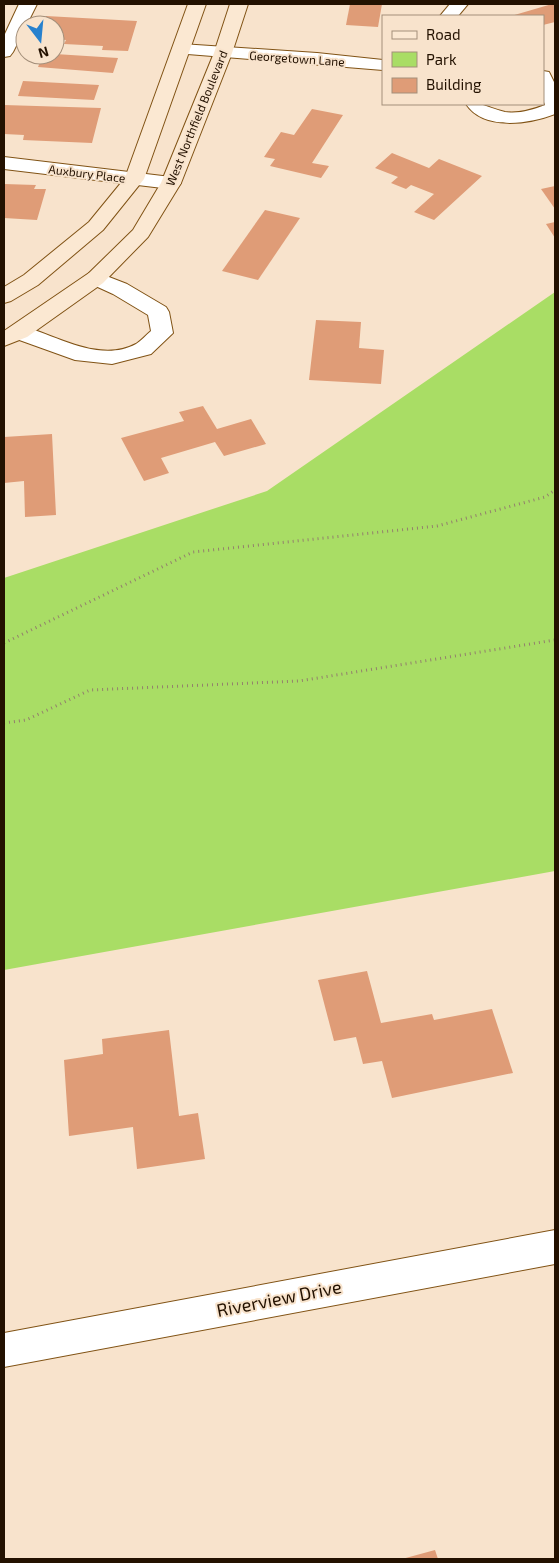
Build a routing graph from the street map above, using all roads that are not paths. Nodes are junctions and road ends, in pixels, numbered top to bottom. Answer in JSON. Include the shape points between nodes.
{"nodes":[{"id":1,"x":28,"y":4,"type":"edge"},
{"id":2,"x":197,"y":4,"type":"edge"},
{"id":3,"x":238,"y":4,"type":"edge"},
{"id":4,"x":459,"y":4,"type":"edge"},
{"id":5,"x":450,"y":15,"type":"edge"},
{"id":6,"x":181,"y":49,"type":"junction"},
{"id":7,"x":4,"y":52,"type":"edge"},
{"id":8,"x":223,"y":53,"type":"junction"},
{"id":9,"x":382,"y":65,"type":"edge"},
{"id":10,"x":544,"y":79,"type":"edge"},
{"id":11,"x":476,"y":105,"type":"edge"},
{"id":12,"x":4,"y":163,"type":"edge"},
{"id":13,"x":134,"y":179,"type":"junction"},
{"id":14,"x":171,"y":183,"type":"junction"},
{"id":15,"x":96,"y":278,"type":"junction"},
{"id":16,"x":4,"y":296,"type":"edge"},
{"id":17,"x":12,"y":335,"type":"edge"},
{"id":18,"x":555,"y":1246,"type":"edge"},
{"id":19,"x":4,"y":1350,"type":"edge"}],
"edges":[{"from":1,"to":7,"type":"street"},
{"from":2,"to":6,"type":"main road"},
{"from":3,"to":8,"type":"main road","name":"West Northfield Boulevard"},
{"from":4,"to":5,"type":"street"},
{"from":6,"to":8,"type":"street","name":"Georgetown Lane"},
{"from":6,"to":13,"type":"main road"},
{"from":8,"to":9,"type":"street","name":"Georgetown Lane"},
{"from":8,"to":14,"type":"main road","name":"West Northfield Boulevard"},
{"from":10,"to":11,"type":"street","via":[[555,107],[547,111],[531,117],[502,118]]},
{"from":12,"to":13,"type":"street","name":"Auxbury Place"},
{"from":13,"to":14,"type":"street","name":"Auxbury Place"},
{"from":13,"to":16,"type":"main road","via":[[96,226],[31,280]]},
{"from":14,"to":15,"type":"main road","name":"West Northfield Boulevard","via":[[141,233]]},
{"from":15,"to":17,"type":"main road","name":"West Northfield Boulevard"},
{"from":15,"to":17,"type":"street","via":[[158,312],[162,333],[143,349],[112,357],[83,355]]},
{"from":18,"to":19,"type":"street","name":"Riverview Drive"}]}
